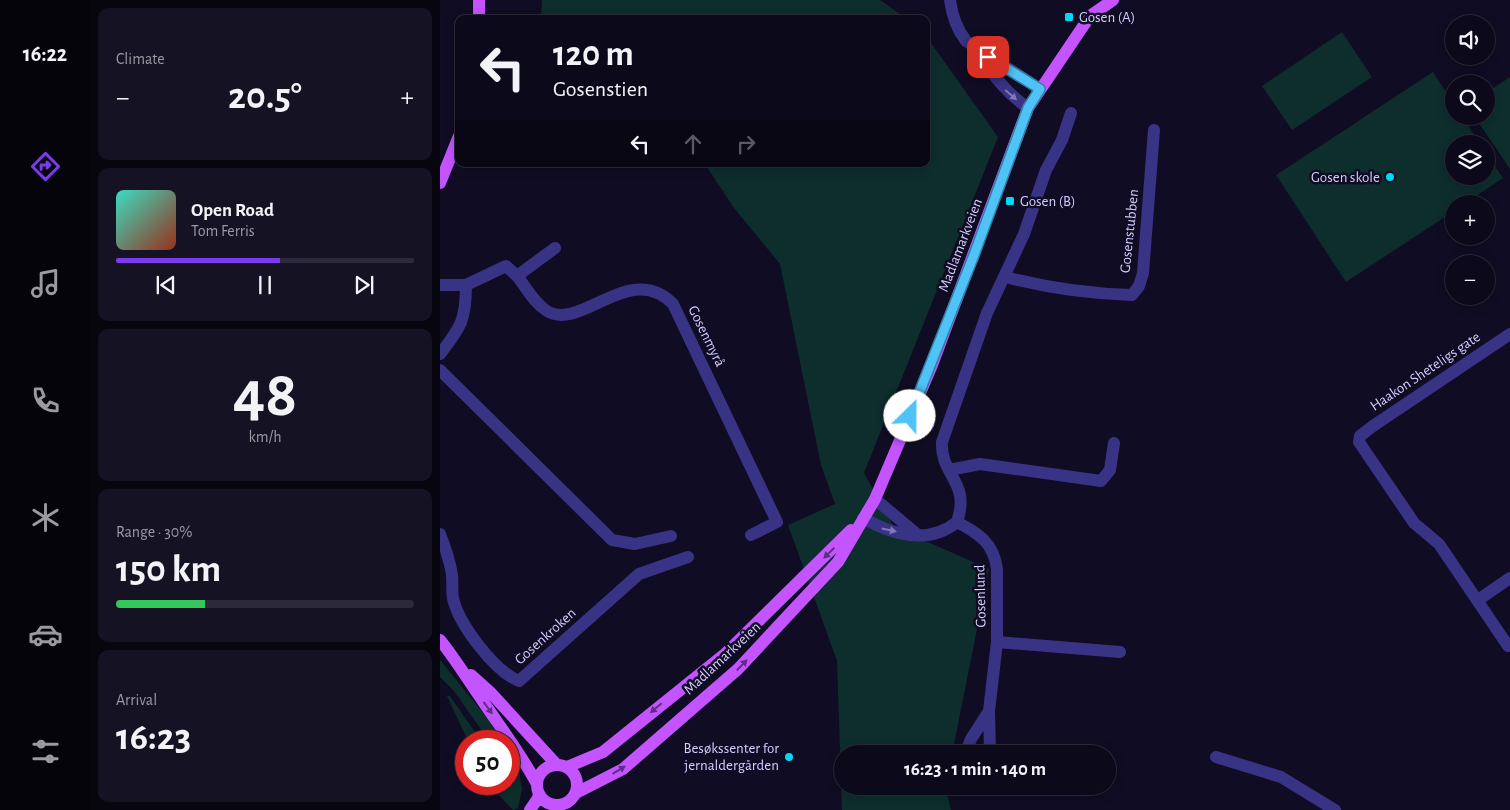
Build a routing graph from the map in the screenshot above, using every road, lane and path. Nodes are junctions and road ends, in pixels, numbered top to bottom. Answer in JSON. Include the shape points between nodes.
{"nodes":[{"id":1,"x":479,"y":0,"type":"edge"},
{"id":2,"x":950,"y":0,"type":"edge"},
{"id":3,"x":1112,"y":0,"type":"edge"},
{"id":4,"x":479,"y":15,"type":"edge"},
{"id":5,"x":977,"y":50,"type":"junction"},
{"id":6,"x":1040,"y":89,"type":"junction"},
{"id":7,"x":1028,"y":108,"type":"junction"},
{"id":8,"x":1071,"y":113,"type":"dead end"},
{"id":9,"x":1154,"y":130,"type":"dead end"},
{"id":10,"x":455,"y":146,"type":"edge"},
{"id":11,"x":440,"y":184,"type":"edge"},
{"id":12,"x":555,"y":248,"type":"dead end"},
{"id":13,"x":517,"y":276,"type":"junction"},
{"id":14,"x":1005,"y":277,"type":"junction"},
{"id":15,"x":440,"y":285,"type":"edge"},
{"id":16,"x":466,"y":285,"type":"junction"},
{"id":17,"x":1510,"y":334,"type":"edge"},
{"id":18,"x":440,"y":354,"type":"edge"},
{"id":19,"x":440,"y":370,"type":"edge"},
{"id":20,"x":1114,"y":442,"type":"dead end"},
{"id":21,"x":949,"y":470,"type":"junction"},
{"id":22,"x":875,"y":500,"type":"junction"},
{"id":23,"x":863,"y":518,"type":"junction"},
{"id":24,"x":957,"y":522,"type":"junction"},
{"id":25,"x":440,"y":534,"type":"edge"},
{"id":26,"x":751,"y":535,"type":"dead end"},
{"id":27,"x":918,"y":535,"type":"junction"},
{"id":28,"x":670,"y":536,"type":"dead end"},
{"id":29,"x":688,"y":557,"type":"dead end"},
{"id":30,"x":1510,"y":578,"type":"edge"},
{"id":31,"x":1478,"y":600,"type":"junction"},
{"id":32,"x":440,"y":640,"type":"edge"},
{"id":33,"x":997,"y":642,"type":"junction"},
{"id":34,"x":1508,"y":646,"type":"dead end"},
{"id":35,"x":1120,"y":652,"type":"dead end"},
{"id":36,"x":462,"y":667,"type":"junction"},
{"id":37,"x":989,"y":711,"type":"junction"},
{"id":38,"x":969,"y":745,"type":"edge"},
{"id":39,"x":990,"y":745,"type":"edge"},
{"id":40,"x":1216,"y":757,"type":"dead end"},
{"id":41,"x":562,"y":766,"type":"junction"},
{"id":42,"x":538,"y":790,"type":"junction"},
{"id":43,"x":576,"y":793,"type":"junction"},
{"id":44,"x":560,"y":808,"type":"edge"},
{"id":45,"x":530,"y":810,"type":"edge"},
{"id":46,"x":1335,"y":810,"type":"edge"}],
"edges":[{"from":1,"to":4,"type":"main road"},
{"from":2,"to":5,"type":"street","via":[[958,31]]},
{"from":3,"to":6,"type":"main road","name":"Madlamarkveien","via":[[1090,16]]},
{"from":5,"to":6,"type":"street"},
{"from":5,"to":7,"type":"street","one_way":true,"via":[[1000,85]]},
{"from":6,"to":7,"type":"main road","name":"Madlamarkveien"},
{"from":7,"to":22,"type":"main road","name":"Madlamarkveien","via":[[935,356]]},
{"from":8,"to":14,"type":"street"},
{"from":9,"to":14,"type":"street","name":"Gosenstubben","via":[[1143,273],[1132,295],[1060,290]]},
{"from":10,"to":11,"type":"main road"},
{"from":12,"to":13,"type":"street"},
{"from":13,"to":16,"type":"street","via":[[506,266]]},
{"from":13,"to":26,"type":"street","name":"Gosenmyrå","via":[[540,306],[558,314],[570,313],[627,292],[647,289],[664,295],[673,304],[777,522]]},
{"from":14,"to":21,"type":"street","via":[[987,312],[942,442]]},
{"from":15,"to":16,"type":"street"},
{"from":16,"to":18,"type":"street","via":[[466,310],[460,328]]},
{"from":17,"to":31,"type":"street","name":"Haakon Sheteligs gate","via":[[1360,436],[1359,442],[1414,523],[1439,544]]},
{"from":19,"to":28,"type":"street","via":[[612,540],[635,544]]},
{"from":20,"to":21,"type":"street","via":[[1110,470],[1101,481],[980,464]]},
{"from":21,"to":24,"type":"street","via":[[961,495],[962,507]]},
{"from":22,"to":23,"type":"main road","name":"Madlamarkveien"},
{"from":22,"to":27,"type":"street"},
{"from":23,"to":27,"type":"street","one_way":true,"via":[[883,530]]},
{"from":23,"to":41,"type":"main road","name":"Madlamarkveien","one_way":true,"via":[[725,654],[603,752]]},
{"from":43,"to":23,"type":"main road","name":"Madlamarkveien","one_way":true,"via":[[623,769],[738,669],[838,562]]},
{"from":24,"to":27,"type":"street","via":[[934,536]]},
{"from":24,"to":33,"type":"street","name":"Gosenlund","via":[[976,531],[988,542],[996,558]]},
{"from":25,"to":29,"type":"street","name":"Gosenkroken","via":[[461,619],[489,657],[503,671],[519,680],[640,574]]},
{"from":30,"to":31,"type":"street"},
{"from":31,"to":34,"type":"street"},
{"from":32,"to":36,"type":"main road"},
{"from":33,"to":35,"type":"street","name":"Gosenlund"},
{"from":33,"to":37,"type":"street","name":"Gosenlund"},
{"from":36,"to":41,"type":"main road","via":[[492,693]]},
{"from":36,"to":42,"type":"main road","one_way":true,"via":[[523,756]]},
{"from":37,"to":38,"type":"street","name":"Gosenlund"},
{"from":37,"to":39,"type":"street","name":"Gosenlund"},
{"from":40,"to":46,"type":"street","via":[[1281,777]]},
{"from":41,"to":42,"type":"main road","via":[[546,769],[538,778]]},
{"from":41,"to":43,"type":"main road","via":[[577,781]]},
{"from":42,"to":44,"type":"main road","via":[[549,804]]},
{"from":42,"to":45,"type":"main road"},
{"from":43,"to":44,"type":"main road"}]}
